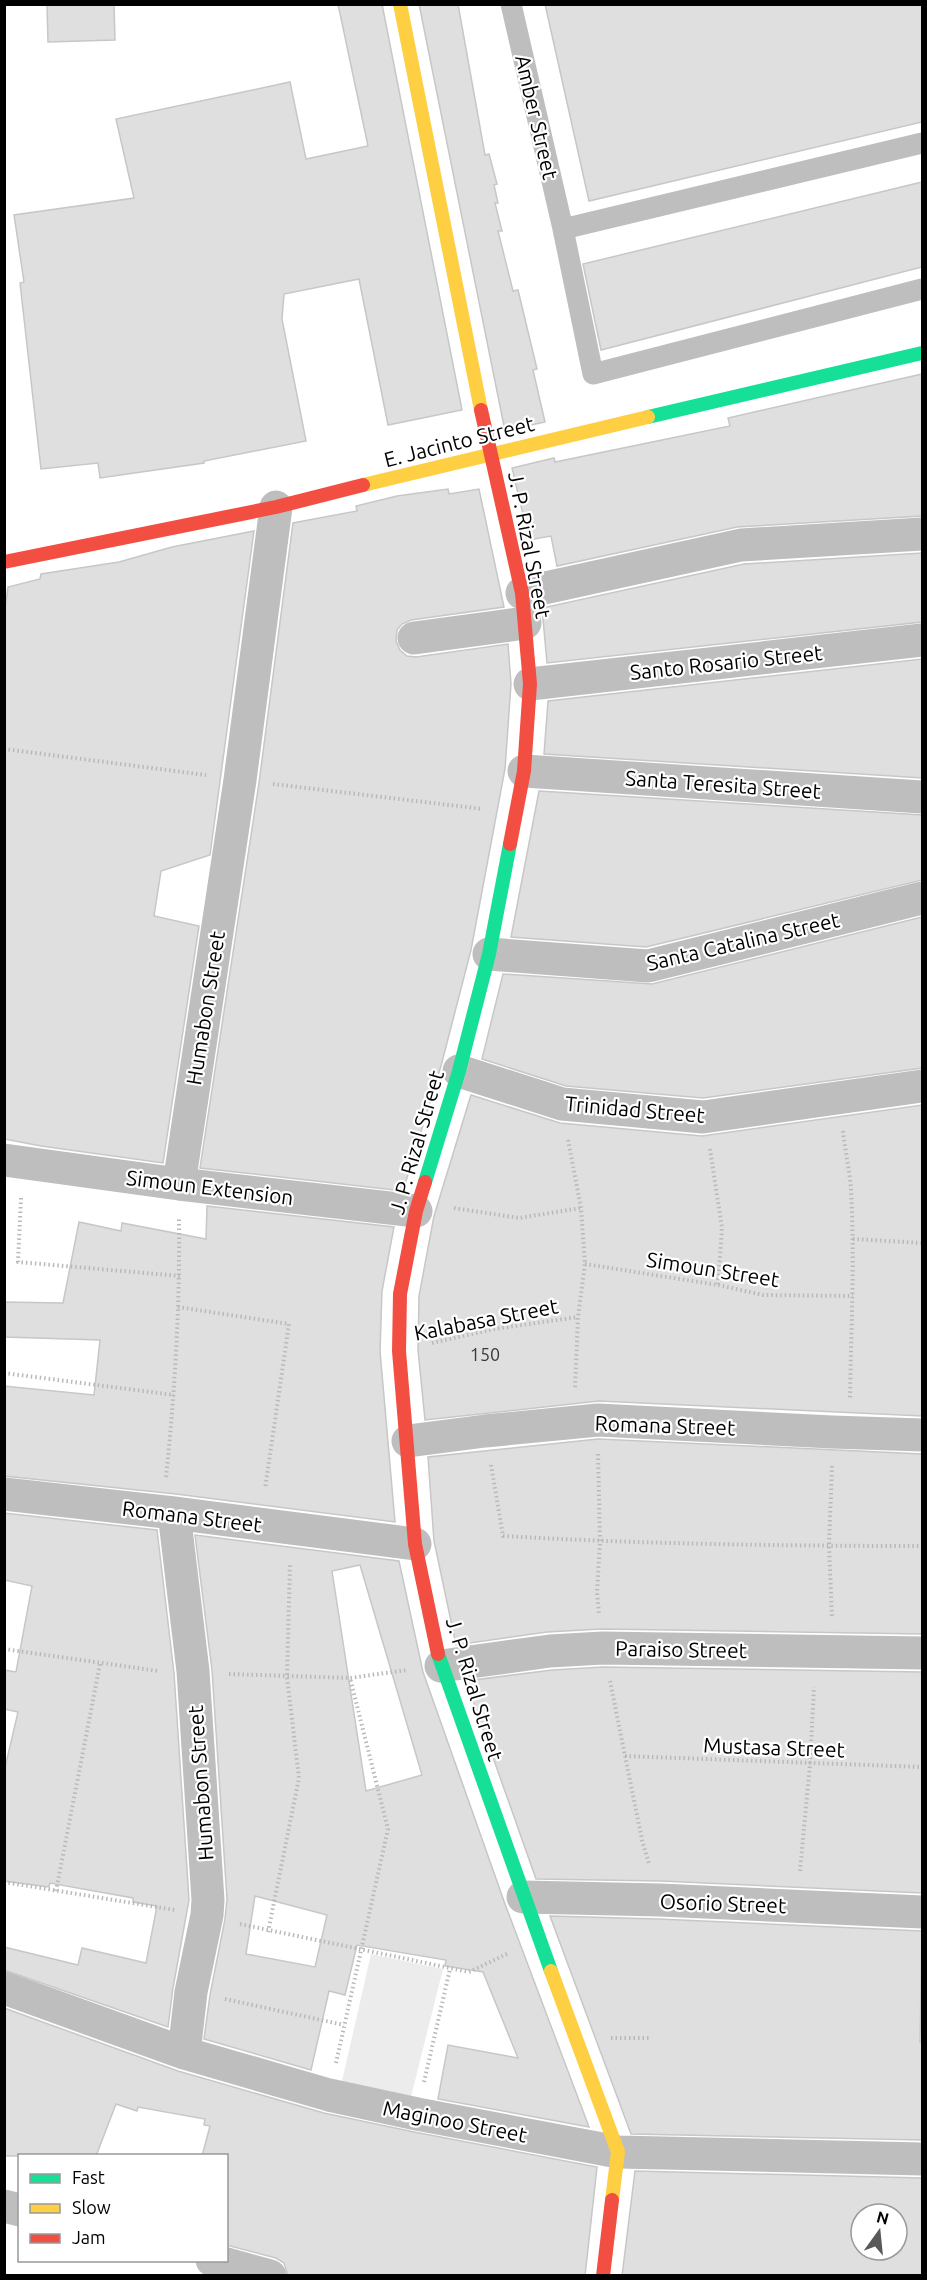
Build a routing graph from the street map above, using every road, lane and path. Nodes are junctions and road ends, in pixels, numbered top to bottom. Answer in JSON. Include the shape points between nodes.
{"nodes":[{"id":1,"x":400,"y":4,"type":"edge"},
{"id":2,"x":511,"y":4,"type":"edge"},
{"id":3,"x":922,"y":143,"type":"edge"},
{"id":4,"x":563,"y":229,"type":"junction"},
{"id":5,"x":922,"y":289,"type":"edge"},
{"id":6,"x":922,"y":353,"type":"edge"},
{"id":7,"x":490,"y":454,"type":"junction"},
{"id":8,"x":276,"y":507,"type":"junction"},
{"id":9,"x":922,"y":534,"type":"edge"},
{"id":10,"x":4,"y":562,"type":"edge"},
{"id":11,"x":524,"y":608,"type":"junction"},
{"id":12,"x":414,"y":638,"type":"dead end"},
{"id":13,"x":922,"y":640,"type":"edge"},
{"id":14,"x":530,"y":684,"type":"junction"},
{"id":15,"x":524,"y":771,"type":"junction"},
{"id":16,"x":922,"y":797,"type":"edge"},
{"id":17,"x":922,"y":898,"type":"edge"},
{"id":18,"x":489,"y":954,"type":"junction"},
{"id":19,"x":459,"y":1071,"type":"junction"},
{"id":20,"x":922,"y":1086,"type":"edge"},
{"id":21,"x":839,"y":1097,"type":"junction"},
{"id":22,"x":562,"y":1104,"type":"junction"},
{"id":23,"x":703,"y":1117,"type":"junction"},
{"id":24,"x":14,"y":1162,"type":"edge"},
{"id":25,"x":179,"y":1184,"type":"junction"},
{"id":26,"x":418,"y":1207,"type":"junction"},
{"id":27,"x":581,"y":1208,"type":"junction"},
{"id":28,"x":853,"y":1239,"type":"junction"},
{"id":29,"x":922,"y":1243,"type":"edge"},
{"id":30,"x":585,"y":1264,"type":"junction"},
{"id":31,"x":180,"y":1276,"type":"junction"},
{"id":32,"x":718,"y":1285,"type":"junction"},
{"id":33,"x":853,"y":1296,"type":"junction"},
{"id":34,"x":178,"y":1306,"type":"junction"},
{"id":35,"x":578,"y":1317,"type":"junction"},
{"id":36,"x":399,"y":1351,"type":"junction"},
{"id":37,"x":4,"y":1373,"type":"edge"},
{"id":38,"x":174,"y":1395,"type":"junction"},
{"id":39,"x":586,"y":1421,"type":"junction"},
{"id":40,"x":485,"y":1431,"type":"junction"},
{"id":41,"x":841,"y":1432,"type":"junction"},
{"id":42,"x":922,"y":1435,"type":"edge"},
{"id":43,"x":408,"y":1441,"type":"junction"},
{"id":44,"x":4,"y":1494,"type":"edge"},
{"id":45,"x":169,"y":1512,"type":"junction"},
{"id":46,"x":275,"y":1527,"type":"junction"},
{"id":47,"x":600,"y":1542,"type":"junction"},
{"id":48,"x":415,"y":1544,"type":"junction"},
{"id":49,"x":830,"y":1546,"type":"junction"},
{"id":50,"x":922,"y":1546,"type":"edge"},
{"id":51,"x":597,"y":1592,"type":"dead end"},
{"id":52,"x":603,"y":1648,"type":"junction"},
{"id":53,"x":824,"y":1650,"type":"junction"},
{"id":54,"x":922,"y":1653,"type":"edge"},
{"id":55,"x":100,"y":1664,"type":"dead end"},
{"id":56,"x":441,"y":1666,"type":"junction"},
{"id":57,"x":350,"y":1678,"type":"dead end"},
{"id":58,"x":625,"y":1756,"type":"junction"},
{"id":59,"x":810,"y":1764,"type":"junction"},
{"id":60,"x":922,"y":1767,"type":"edge"},
{"id":61,"x":4,"y":1882,"type":"edge"},
{"id":62,"x":56,"y":1891,"type":"junction"},
{"id":63,"x":523,"y":1897,"type":"junction"},
{"id":64,"x":660,"y":1900,"type":"junction"},
{"id":65,"x":799,"y":1905,"type":"junction"},
{"id":66,"x":922,"y":1912,"type":"edge"},
{"id":67,"x":207,"y":1915,"type":"junction"},
{"id":68,"x":268,"y":1932,"type":"junction"},
{"id":69,"x":539,"y":1939,"type":"junction"},
{"id":70,"x":361,"y":1950,"type":"junction"},
{"id":71,"x":450,"y":1969,"type":"junction"},
{"id":72,"x":4,"y":1988,"type":"edge"},
{"id":73,"x":191,"y":1992,"type":"junction"},
{"id":74,"x":344,"y":2025,"type":"junction"},
{"id":75,"x":184,"y":2053,"type":"junction"},
{"id":76,"x":329,"y":2095,"type":"junction"},
{"id":77,"x":417,"y":2114,"type":"junction"},
{"id":78,"x":618,"y":2152,"type":"junction"},
{"id":79,"x":922,"y":2158,"type":"edge"},
{"id":80,"x":219,"y":2262,"type":"edge"},
{"id":81,"x":270,"y":2276,"type":"edge"},
{"id":82,"x":603,"y":2276,"type":"edge"}],
"edges":[{"from":1,"to":7,"type":"street","name":"J. P. Rizal Street"},
{"from":2,"to":4,"type":"lane","name":"Amber Street"},
{"from":3,"to":4,"type":"lane"},
{"from":4,"to":5,"type":"lane","name":"Amber Street","via":[[593,374]]},
{"from":6,"to":7,"type":"street","name":"E. Jacinto Street"},
{"from":7,"to":8,"type":"street","name":"E. Jacinto Street"},
{"from":7,"to":11,"type":"street","name":"J. P. Rizal Street"},
{"from":8,"to":10,"type":"street","name":"E. Jacinto Street"},
{"from":8,"to":25,"type":"street","name":"Humabon Street","via":[[240,780]]},
{"from":9,"to":11,"type":"street","via":[[741,545]]},
{"from":11,"to":12,"type":"street"},
{"from":11,"to":14,"type":"street","name":"J. P. Rizal Street"},
{"from":13,"to":14,"type":"street","name":"Santo Rosario Street"},
{"from":14,"to":15,"type":"street","name":"J. P. Rizal Street"},
{"from":15,"to":16,"type":"street","name":"Santa Teresita Street"},
{"from":15,"to":18,"type":"street","name":"J. P. Rizal Street"},
{"from":17,"to":18,"type":"street","name":"Santa Catalina Street","via":[[648,966]]},
{"from":18,"to":19,"type":"street","name":"J. P. Rizal Street"},
{"from":19,"to":22,"type":"street","name":"Trinidad Street"},
{"from":19,"to":26,"type":"street","name":"J. P. Rizal Street"},
{"from":20,"to":21,"type":"street","name":"Trinidad Street"},
{"from":21,"to":23,"type":"street","name":"Trinidad Street"},
{"from":21,"to":28,"type":"path","via":[[851,1188]]},
{"from":22,"to":23,"type":"street","name":"Trinidad Street"},
{"from":22,"to":27,"type":"path","name":"Kalabasa Street"},
{"from":23,"to":32,"type":"path","via":[[722,1228]]},
{"from":24,"to":25,"type":"street","name":"Simoun Extension"},
{"from":24,"to":31,"type":"path","via":[[18,1262]]},
{"from":25,"to":26,"type":"street","name":"Simoun Extension"},
{"from":25,"to":31,"type":"path"},
{"from":26,"to":27,"type":"path","via":[[519,1218]]},
{"from":26,"to":36,"type":"street","name":"J. P. Rizal Street","via":[[400,1294]]},
{"from":27,"to":30,"type":"path","name":"Kalabasa Street"},
{"from":28,"to":29,"type":"path"},
{"from":28,"to":33,"type":"path"},
{"from":30,"to":32,"type":"path","name":"Simoun Street"},
{"from":30,"to":35,"type":"path","name":"Kalabasa Street"},
{"from":31,"to":34,"type":"path"},
{"from":32,"to":33,"type":"path","name":"Simoun Street","via":[[763,1295]]},
{"from":33,"to":41,"type":"path"},
{"from":34,"to":38,"type":"path"},
{"from":34,"to":46,"type":"path","via":[[289,1324]]},
{"from":35,"to":36,"type":"path","name":"Kalabasa Street","via":[[494,1329]]},
{"from":35,"to":39,"type":"path","name":"Kalabasa Street"},
{"from":36,"to":43,"type":"street","name":"J. P. Rizal Street"},
{"from":37,"to":38,"type":"path"},
{"from":38,"to":45,"type":"path"},
{"from":39,"to":40,"type":"street","name":"Romana Street"},
{"from":39,"to":41,"type":"street","name":"Romana Street"},
{"from":39,"to":47,"type":"path","name":"Kalabasa Street"},
{"from":40,"to":43,"type":"street","name":"Romana Street"},
{"from":40,"to":47,"type":"path","via":[[503,1536]]},
{"from":41,"to":42,"type":"street","name":"Romana Street"},
{"from":41,"to":49,"type":"path"},
{"from":43,"to":48,"type":"street","name":"J. P. Rizal Street"},
{"from":44,"to":45,"type":"street","name":"Romana Street"},
{"from":45,"to":46,"type":"street","name":"Romana Street"},
{"from":45,"to":67,"type":"street","name":"Humabon Street","via":[[193,1671]]},
{"from":46,"to":48,"type":"street","name":"Romana Street"},
{"from":46,"to":68,"type":"path","via":[[299,1778]]},
{"from":47,"to":49,"type":"path"},
{"from":47,"to":51,"type":"path","name":"Kalabasa Street"},
{"from":48,"to":56,"type":"street","name":"J. P. Rizal Street"},
{"from":49,"to":50,"type":"path"},
{"from":49,"to":53,"type":"path"},
{"from":52,"to":53,"type":"street","name":"Paraiso Street"},
{"from":52,"to":56,"type":"street","name":"Paraiso Street"},
{"from":52,"to":58,"type":"path"},
{"from":53,"to":54,"type":"street","name":"Paraiso Street"},
{"from":53,"to":59,"type":"path"},
{"from":55,"to":62,"type":"path"},
{"from":56,"to":63,"type":"street","name":"J. P. Rizal Street"},
{"from":57,"to":70,"type":"path","via":[[388,1829]]},
{"from":58,"to":59,"type":"path","name":"Mustasa Street"},
{"from":58,"to":64,"type":"path","via":[[642,1840]]},
{"from":59,"to":60,"type":"path","name":"Mustasa Street"},
{"from":59,"to":65,"type":"path"},
{"from":61,"to":62,"type":"path"},
{"from":62,"to":67,"type":"path"},
{"from":63,"to":64,"type":"street","name":"Osorio Street"},
{"from":63,"to":69,"type":"street","name":"J. P. Rizal Street"},
{"from":64,"to":65,"type":"street","name":"Osorio Street"},
{"from":65,"to":66,"type":"street","name":"Osorio Street"},
{"from":67,"to":68,"type":"path"},
{"from":67,"to":73,"type":"street","name":"Humabon Street"},
{"from":68,"to":70,"type":"path"},
{"from":69,"to":71,"type":"path","via":[[469,1972]]},
{"from":69,"to":78,"type":"street","name":"J. P. Rizal Street"},
{"from":70,"to":71,"type":"path"},
{"from":70,"to":74,"type":"path"},
{"from":71,"to":77,"type":"path"},
{"from":72,"to":75,"type":"street","name":"Maginoo Street"},
{"from":73,"to":74,"type":"path"},
{"from":73,"to":75,"type":"street","name":"Humabon Street"},
{"from":74,"to":76,"type":"path"},
{"from":75,"to":76,"type":"street","name":"Maginoo Street"},
{"from":76,"to":77,"type":"street","name":"Maginoo Street"},
{"from":77,"to":78,"type":"street","name":"Maginoo Street"},
{"from":78,"to":79,"type":"street","name":"Maginoo Street"},
{"from":78,"to":82,"type":"street","name":"J. P. Rizal Street"},
{"from":80,"to":81,"type":"street"}]}
